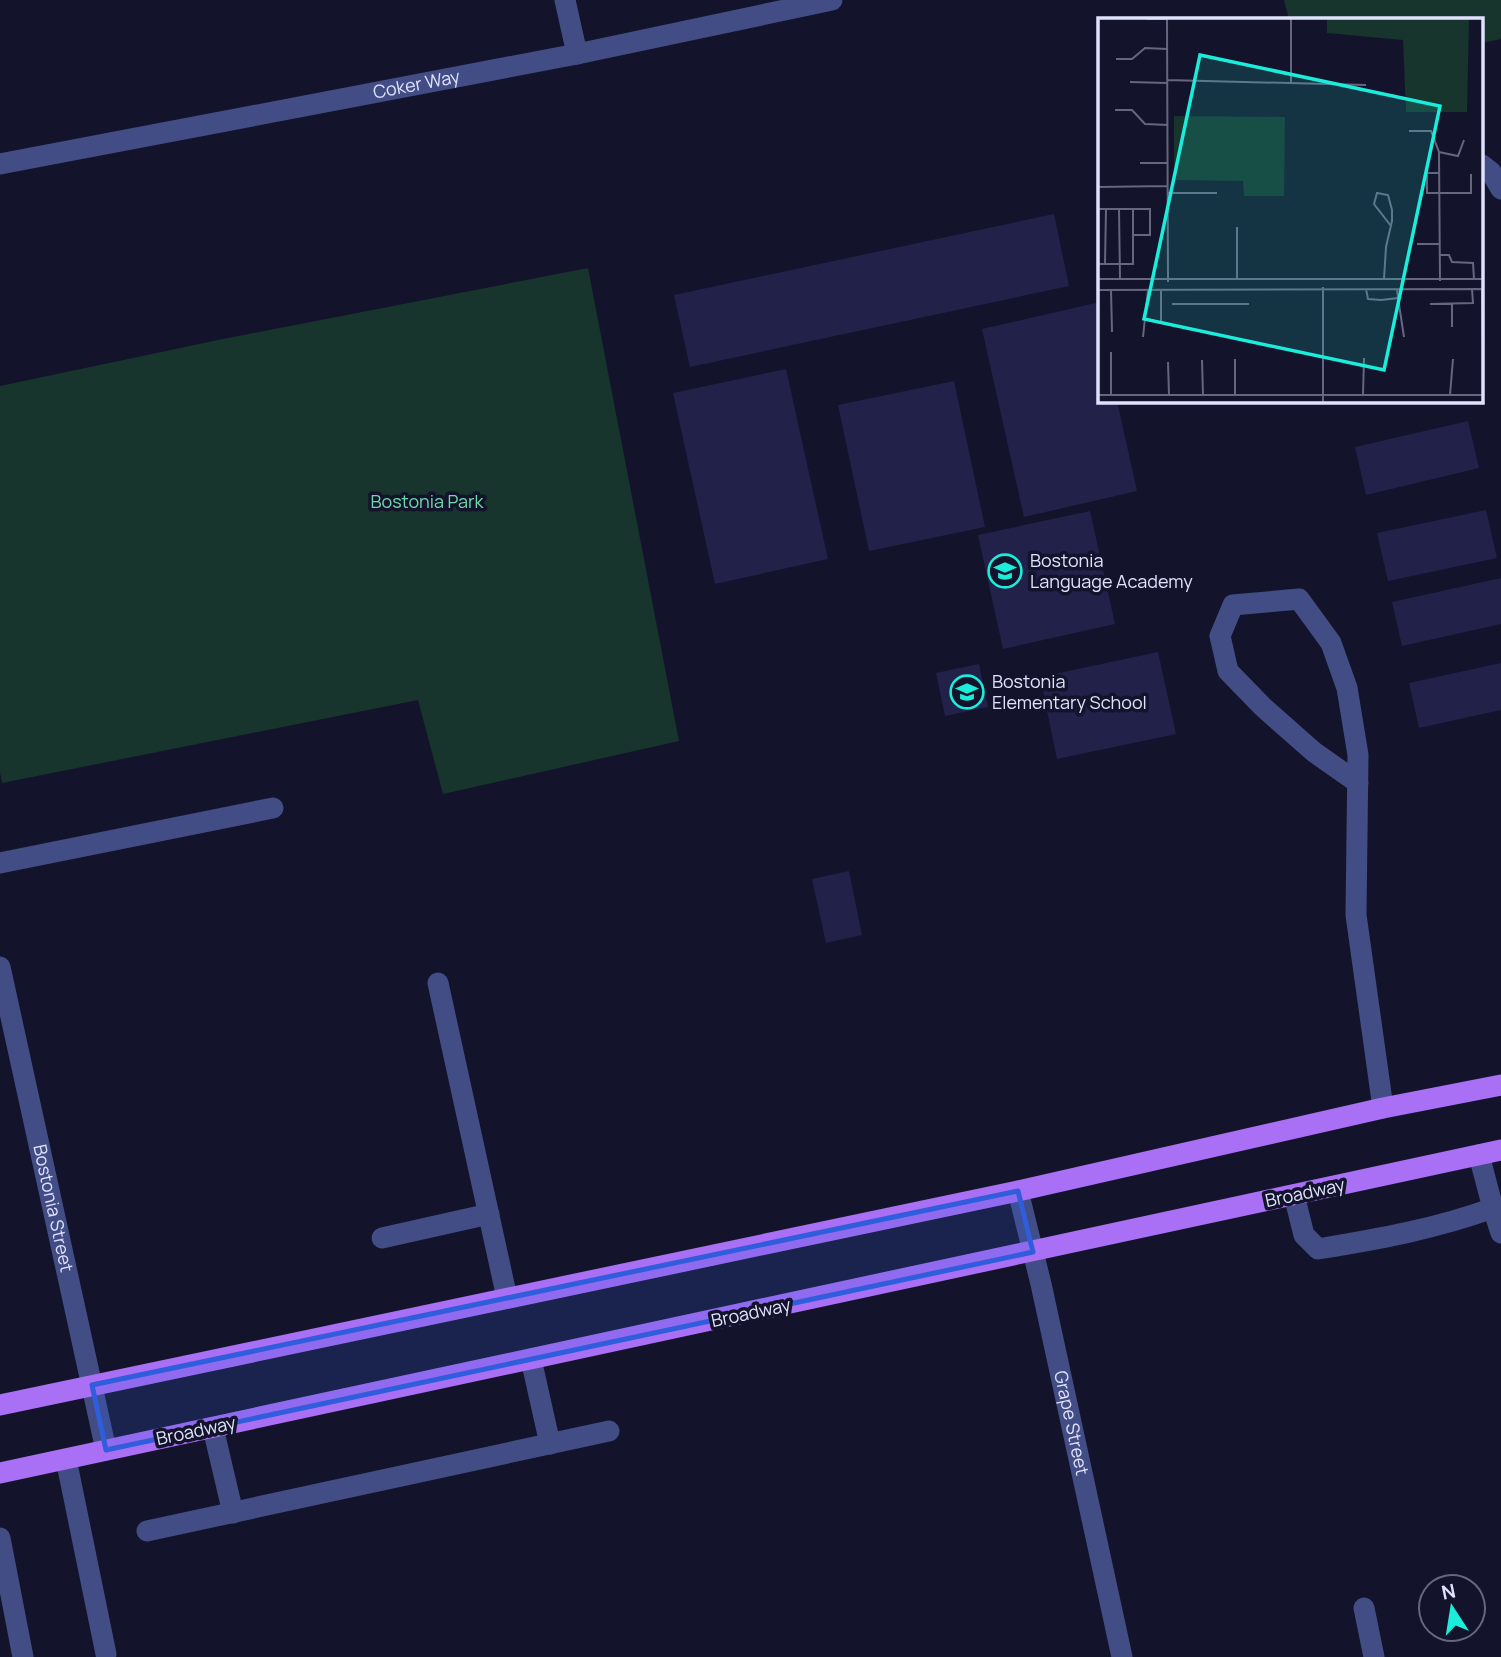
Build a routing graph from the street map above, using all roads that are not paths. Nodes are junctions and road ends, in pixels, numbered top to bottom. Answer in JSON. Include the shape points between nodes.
{"nodes":[{"id":1,"x":565,"y":0,"type":"edge"},
{"id":2,"x":832,"y":0,"type":"edge"},
{"id":3,"x":577,"y":54,"type":"junction"},
{"id":4,"x":0,"y":164,"type":"edge"},
{"id":5,"x":1484,"y":167,"type":"edge"},
{"id":6,"x":1501,"y":189,"type":"edge"},
{"id":7,"x":1357,"y":783,"type":"junction"},
{"id":8,"x":273,"y":808,"type":"dead end"},
{"id":9,"x":0,"y":863,"type":"edge"},
{"id":10,"x":0,"y":967,"type":"edge"},
{"id":11,"x":438,"y":983,"type":"dead end"},
{"id":12,"x":1501,"y":1085,"type":"edge"},
{"id":13,"x":1383,"y":1108,"type":"junction"},
{"id":14,"x":1501,"y":1150,"type":"edge"},
{"id":15,"x":1479,"y":1155,"type":"junction"},
{"id":16,"x":1018,"y":1191,"type":"junction"},
{"id":17,"x":1294,"y":1195,"type":"junction"},
{"id":18,"x":1493,"y":1208,"type":"junction"},
{"id":19,"x":489,"y":1214,"type":"junction"},
{"id":20,"x":1501,"y":1233,"type":"edge"},
{"id":21,"x":382,"y":1238,"type":"dead end"},
{"id":22,"x":1033,"y":1252,"type":"junction"},
{"id":23,"x":507,"y":1298,"type":"junction"},
{"id":24,"x":531,"y":1359,"type":"junction"},
{"id":25,"x":92,"y":1385,"type":"junction"},
{"id":26,"x":0,"y":1405,"type":"edge"},
{"id":27,"x":213,"y":1428,"type":"junction"},
{"id":28,"x":610,"y":1431,"type":"dead end"},
{"id":29,"x":550,"y":1444,"type":"junction"},
{"id":30,"x":106,"y":1450,"type":"junction"},
{"id":31,"x":66,"y":1459,"type":"junction"},
{"id":32,"x":0,"y":1473,"type":"edge"},
{"id":33,"x":233,"y":1513,"type":"junction"},
{"id":34,"x":147,"y":1531,"type":"dead end"},
{"id":35,"x":0,"y":1538,"type":"edge"},
{"id":36,"x":1364,"y":1608,"type":"dead end"},
{"id":37,"x":106,"y":1654,"type":"dead end"},
{"id":38,"x":23,"y":1657,"type":"edge"},
{"id":39,"x":1122,"y":1657,"type":"edge"},
{"id":40,"x":1374,"y":1657,"type":"edge"}],
"edges":[{"from":1,"to":3,"type":"street"},
{"from":2,"to":3,"type":"street","name":"Coker Way"},
{"from":3,"to":4,"type":"street","name":"Coker Way"},
{"from":5,"to":6,"type":"street"},
{"from":7,"to":7,"type":"street","via":[[1358,755],[1347,688],[1331,643],[1300,599],[1233,605],[1220,636],[1228,671],[1314,752]]},
{"from":7,"to":13,"type":"street","via":[[1356,915]]},
{"from":8,"to":9,"type":"street"},
{"from":10,"to":25,"type":"street","name":"Bostonia Street"},
{"from":11,"to":19,"type":"street"},
{"from":12,"to":13,"type":"main road"},
{"from":13,"to":16,"type":"main road"},
{"from":14,"to":15,"type":"main road","name":"Broadway"},
{"from":15,"to":17,"type":"main road","name":"Broadway"},
{"from":15,"to":18,"type":"street"},
{"from":16,"to":22,"type":"street","name":"Grape Street"},
{"from":16,"to":23,"type":"main road"},
{"from":17,"to":18,"type":"street","via":[[1304,1235],[1318,1249],[1397,1236]]},
{"from":17,"to":22,"type":"main road","name":"Broadway"},
{"from":18,"to":20,"type":"street"},
{"from":19,"to":21,"type":"street"},
{"from":19,"to":23,"type":"street"},
{"from":22,"to":24,"type":"main road","name":"Broadway"},
{"from":22,"to":39,"type":"street","name":"Grape Street"},
{"from":23,"to":25,"type":"main road"},
{"from":24,"to":27,"type":"main road","name":"Broadway"},
{"from":24,"to":29,"type":"street"},
{"from":25,"to":26,"type":"main road"},
{"from":25,"to":30,"type":"street","name":"Bostonia Street"},
{"from":27,"to":30,"type":"main road","name":"Broadway"},
{"from":27,"to":33,"type":"street"},
{"from":28,"to":29,"type":"street"},
{"from":29,"to":33,"type":"street"},
{"from":30,"to":31,"type":"main road","name":"Broadway"},
{"from":31,"to":32,"type":"main road","name":"Broadway"},
{"from":31,"to":37,"type":"street"},
{"from":33,"to":34,"type":"street"},
{"from":35,"to":38,"type":"street"},
{"from":36,"to":40,"type":"street"}]}
